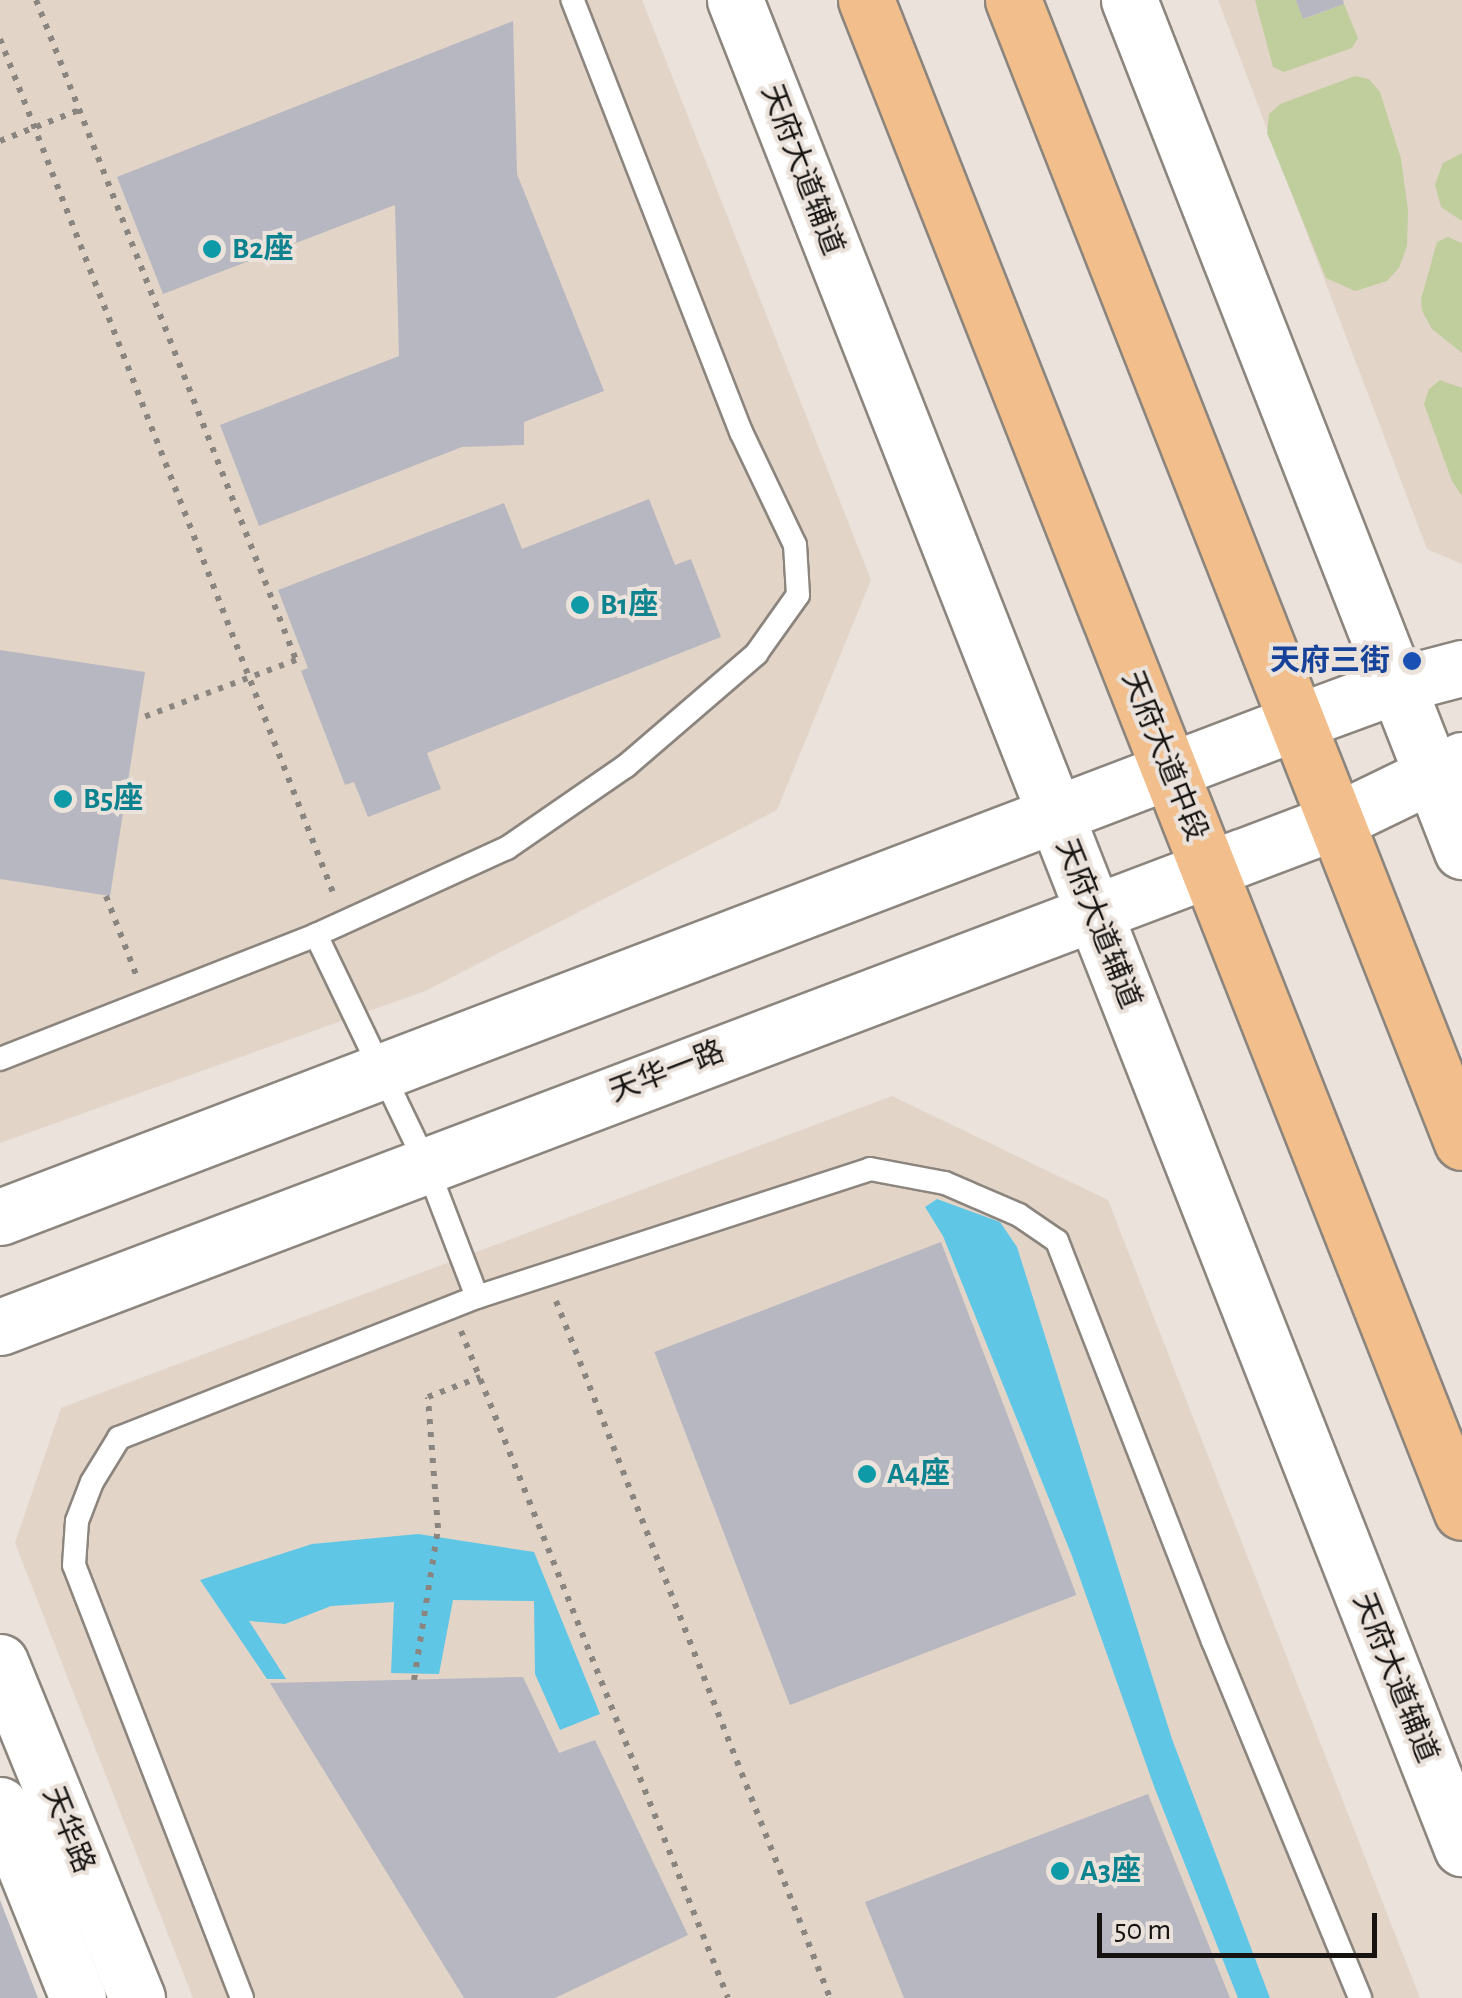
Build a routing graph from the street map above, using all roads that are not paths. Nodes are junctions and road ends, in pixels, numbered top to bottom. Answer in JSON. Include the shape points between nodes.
{"nodes":[{"id":1,"x":573,"y":0,"type":"edge"},
{"id":2,"x":735,"y":0,"type":"edge"},
{"id":3,"x":866,"y":0,"type":"edge"},
{"id":4,"x":1012,"y":0,"type":"edge"},
{"id":5,"x":1129,"y":0,"type":"edge"},
{"id":6,"x":1462,"y":668,"type":"edge"},
{"id":7,"x":1397,"y":685,"type":"junction"},
{"id":8,"x":1297,"y":722,"type":"junction"},
{"id":9,"x":1447,"y":768,"type":"edge"},
{"id":10,"x":1169,"y":771,"type":"junction"},
{"id":11,"x":1054,"y":814,"type":"junction"},
{"id":12,"x":1336,"y":821,"type":"junction"},
{"id":13,"x":1462,"y":851,"type":"edge"},
{"id":14,"x":1208,"y":868,"type":"junction"},
{"id":15,"x":1093,"y":912,"type":"junction"},
{"id":16,"x":316,"y":935,"type":"junction"},
{"id":17,"x":0,"y":1059,"type":"edge"},
{"id":18,"x":380,"y":1072,"type":"junction"},
{"id":19,"x":1462,"y":1142,"type":"edge"},
{"id":20,"x":426,"y":1164,"type":"junction"},
{"id":21,"x":0,"y":1217,"type":"edge"},
{"id":22,"x":477,"y":1297,"type":"junction"},
{"id":23,"x":0,"y":1327,"type":"edge"},
{"id":24,"x":1462,"y":1512,"type":"edge"},
{"id":25,"x":0,"y":1662,"type":"edge"},
{"id":26,"x":0,"y":1805,"type":"edge"},
{"id":27,"x":1462,"y":1848,"type":"edge"},
{"id":28,"x":78,"y":1998,"type":"edge"},
{"id":29,"x":137,"y":1998,"type":"edge"},
{"id":30,"x":242,"y":1998,"type":"edge"},
{"id":31,"x":1360,"y":1998,"type":"edge"}],
"edges":[{"from":1,"to":16,"type":"lane","via":[[741,432],[795,546],[798,595],[756,654],[626,766],[507,848]]},
{"from":2,"to":11,"type":"street","name":"天府大道辅道"},
{"from":3,"to":10,"type":"main road","name":"天府大道中段"},
{"from":4,"to":8,"type":"main road"},
{"from":5,"to":7,"type":"street"},
{"from":6,"to":7,"type":"street"},
{"from":7,"to":8,"type":"street"},
{"from":7,"to":9,"type":"street"},
{"from":8,"to":10,"type":"street"},
{"from":8,"to":12,"type":"main road"},
{"from":9,"to":12,"type":"street"},
{"from":9,"to":13,"type":"street"},
{"from":10,"to":11,"type":"street"},
{"from":10,"to":14,"type":"main road","name":"天府大道中段"},
{"from":11,"to":15,"type":"street","name":"天府大道辅道"},
{"from":11,"to":18,"type":"street"},
{"from":12,"to":14,"type":"street","name":"天华一路"},
{"from":12,"to":19,"type":"main road"},
{"from":14,"to":15,"type":"street","name":"天华一路"},
{"from":14,"to":24,"type":"main road","name":"天府大道中段"},
{"from":15,"to":20,"type":"street","name":"天华一路"},
{"from":15,"to":27,"type":"street","name":"天府大道辅道"},
{"from":16,"to":17,"type":"lane"},
{"from":16,"to":18,"type":"lane"},
{"from":18,"to":20,"type":"lane"},
{"from":18,"to":21,"type":"street"},
{"from":20,"to":22,"type":"lane"},
{"from":20,"to":23,"type":"street","name":"天华一路"},
{"from":22,"to":30,"type":"lane","via":[[119,1438],[77,1521],[74,1565]]},
{"from":22,"to":31,"type":"lane","via":[[870,1169],[945,1183],[1018,1215],[1057,1242]]},
{"from":25,"to":29,"type":"street","name":"天华路"},
{"from":26,"to":28,"type":"street","name":"天华路"}]}
